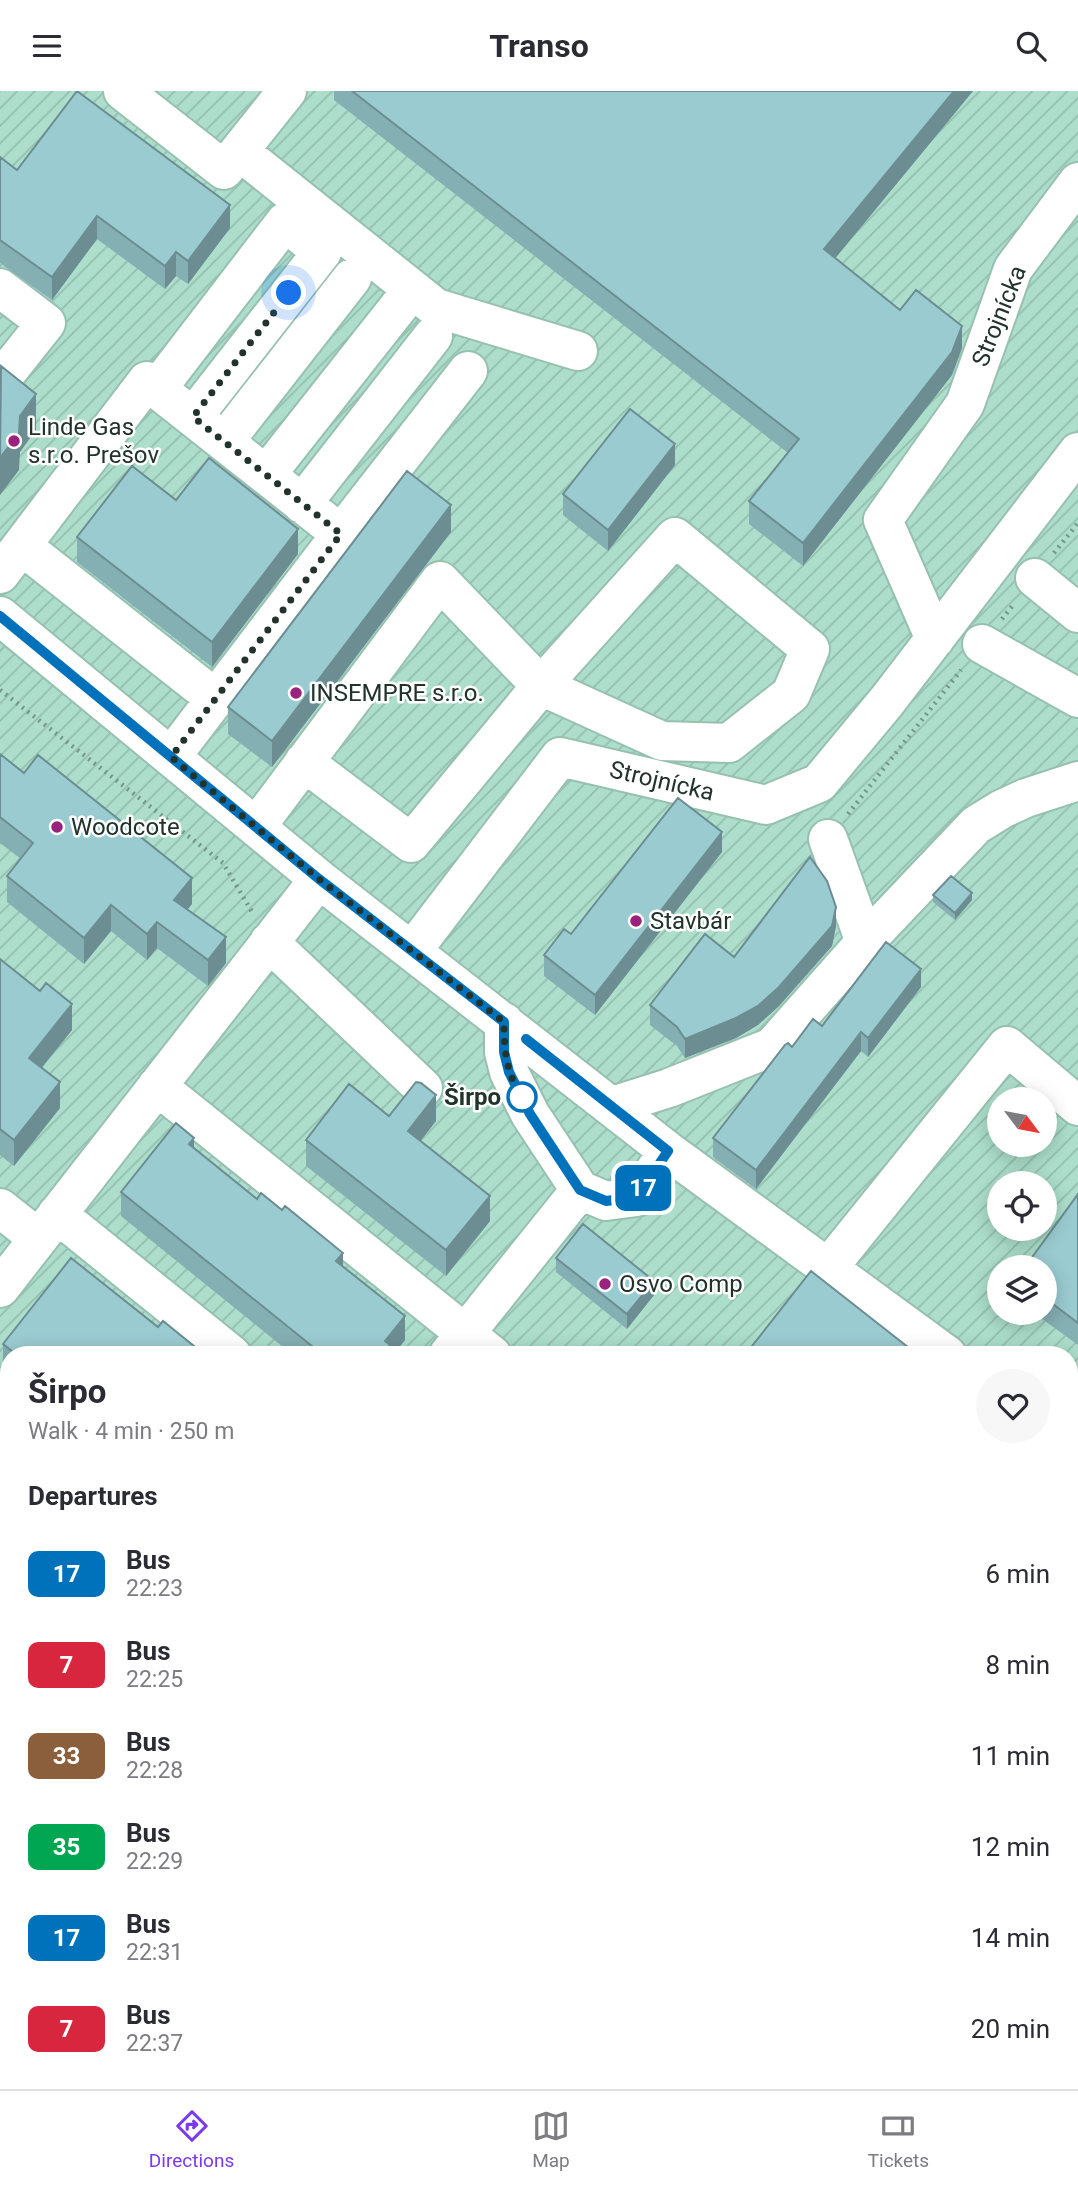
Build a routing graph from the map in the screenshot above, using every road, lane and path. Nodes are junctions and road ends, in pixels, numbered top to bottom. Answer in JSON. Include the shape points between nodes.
{"nodes":[{"id":1,"x":123,"y":91,"type":"edge"},
{"id":2,"x":287,"y":91,"type":"edge"},
{"id":3,"x":239,"y":151,"type":"junction"},
{"id":4,"x":1078,"y":182,"type":"edge"},
{"id":5,"x":352,"y":278,"type":"dead end"},
{"id":6,"x":0,"y":288,"type":"edge"},
{"id":7,"x":400,"y":305,"type":"dead end"},
{"id":8,"x":433,"y":336,"type":"dead end"},
{"id":9,"x":578,"y":351,"type":"dead end"},
{"id":10,"x":468,"y":371,"type":"dead end"},
{"id":11,"x":0,"y":381,"type":"edge"},
{"id":12,"x":157,"y":389,"type":"junction"},
{"id":13,"x":193,"y":417,"type":"junction"},
{"id":14,"x":224,"y":442,"type":"junction"},
{"id":15,"x":1078,"y":452,"type":"edge"},
{"id":16,"x":266,"y":475,"type":"junction"},
{"id":17,"x":302,"y":504,"type":"junction"},
{"id":18,"x":1078,"y":523,"type":"edge"},
{"id":19,"x":341,"y":534,"type":"junction"},
{"id":20,"x":11,"y":560,"type":"edge"},
{"id":21,"x":1035,"y":578,"type":"junction"},
{"id":22,"x":1078,"y":613,"type":"edge"},
{"id":23,"x":0,"y":616,"type":"edge"},
{"id":24,"x":935,"y":639,"type":"junction"},
{"id":25,"x":982,"y":644,"type":"junction"},
{"id":26,"x":541,"y":686,"type":"junction"},
{"id":27,"x":0,"y":690,"type":"edge"},
{"id":28,"x":216,"y":698,"type":"junction"},
{"id":29,"x":1078,"y":698,"type":"edge"},
{"id":30,"x":171,"y":757,"type":"junction"},
{"id":31,"x":304,"y":762,"type":"junction"},
{"id":32,"x":1074,"y":790,"type":"edge"},
{"id":33,"x":256,"y":827,"type":"junction"},
{"id":34,"x":828,"y":839,"type":"joint"},
{"id":35,"x":319,"y":879,"type":"junction"},
{"id":36,"x":865,"y":941,"type":"junction"},
{"id":37,"x":269,"y":942,"type":"junction"},
{"id":38,"x":412,"y":951,"type":"junction"},
{"id":39,"x":504,"y":1022,"type":"junction"},
{"id":40,"x":157,"y":1086,"type":"junction"},
{"id":41,"x":424,"y":1088,"type":"edge"},
{"id":42,"x":1078,"y":1105,"type":"edge"},
{"id":43,"x":612,"y":1106,"type":"junction"},
{"id":44,"x":668,"y":1151,"type":"junction"},
{"id":45,"x":580,"y":1190,"type":"junction"},
{"id":46,"x":0,"y":1207,"type":"edge"},
{"id":47,"x":48,"y":1226,"type":"junction"},
{"id":48,"x":828,"y":1268,"type":"junction"},
{"id":49,"x":0,"y":1288,"type":"edge"},
{"id":50,"x":219,"y":1346,"type":"edge"},
{"id":51,"x":467,"y":1346,"type":"edge"},
{"id":52,"x":469,"y":1346,"type":"edge"},
{"id":53,"x":935,"y":1346,"type":"edge"}],
"edges":[{"from":1,"to":3,"type":"street","via":[[224,170]]},
{"from":2,"to":3,"type":"street"},
{"from":3,"to":9,"type":"street","via":[[436,308]]},
{"from":4,"to":24,"type":"street","name":"Strojnícka","via":[[1013,269],[965,404],[883,520]]},
{"from":5,"to":14,"type":"street"},
{"from":6,"to":11,"type":"street","via":[[46,323]]},
{"from":7,"to":16,"type":"street"},
{"from":8,"to":17,"type":"street"},
{"from":10,"to":19,"type":"street"},
{"from":12,"to":13,"type":"street"},
{"from":12,"to":13,"type":"street","via":[[285,222],[322,252]]},
{"from":12,"to":20,"type":"street","via":[[148,381]]},
{"from":13,"to":14,"type":"street"},
{"from":14,"to":16,"type":"street"},
{"from":15,"to":24,"type":"street","name":"Strojnícka"},
{"from":16,"to":17,"type":"street"},
{"from":17,"to":19,"type":"street"},
{"from":18,"to":21,"type":"path"},
{"from":19,"to":28,"type":"street"},
{"from":20,"to":28,"type":"street"},
{"from":21,"to":22,"type":"street"},
{"from":21,"to":25,"type":"path"},
{"from":23,"to":30,"type":"street"},
{"from":24,"to":38,"type":"street","name":"Strojnícka","via":[[819,783],[766,805],[560,757]]},
{"from":25,"to":29,"type":"street"},
{"from":25,"to":34,"type":"path"},
{"from":26,"to":26,"type":"street","via":[[662,741],[729,743],[791,694],[810,649],[675,537]]},
{"from":26,"to":31,"type":"street","via":[[411,843]]},
{"from":26,"to":31,"type":"street","via":[[440,581]]},
{"from":27,"to":37,"type":"path","via":[[223,863]]},
{"from":28,"to":30,"type":"street"},
{"from":30,"to":33,"type":"street"},
{"from":31,"to":33,"type":"street"},
{"from":32,"to":36,"type":"street","via":[[1026,798],[976,825]]},
{"from":33,"to":35,"type":"street"},
{"from":34,"to":36,"type":"street"},
{"from":35,"to":37,"type":"street"},
{"from":35,"to":38,"type":"street"},
{"from":36,"to":43,"type":"street","via":[[772,1048]]},
{"from":37,"to":40,"type":"street"},
{"from":37,"to":41,"type":"street"},
{"from":38,"to":39,"type":"street"},
{"from":39,"to":43,"type":"street"},
{"from":39,"to":45,"type":"street","via":[[509,1072],[530,1114]]},
{"from":40,"to":47,"type":"street"},
{"from":40,"to":51,"type":"street"},
{"from":42,"to":48,"type":"street","via":[[1007,1046]]},
{"from":43,"to":44,"type":"street"},
{"from":44,"to":45,"type":"street","via":[[637,1197],[606,1201]]},
{"from":44,"to":48,"type":"street"},
{"from":45,"to":52,"type":"street"},
{"from":46,"to":47,"type":"street"},
{"from":47,"to":49,"type":"street"},
{"from":47,"to":50,"type":"street"},
{"from":48,"to":53,"type":"street"}]}
